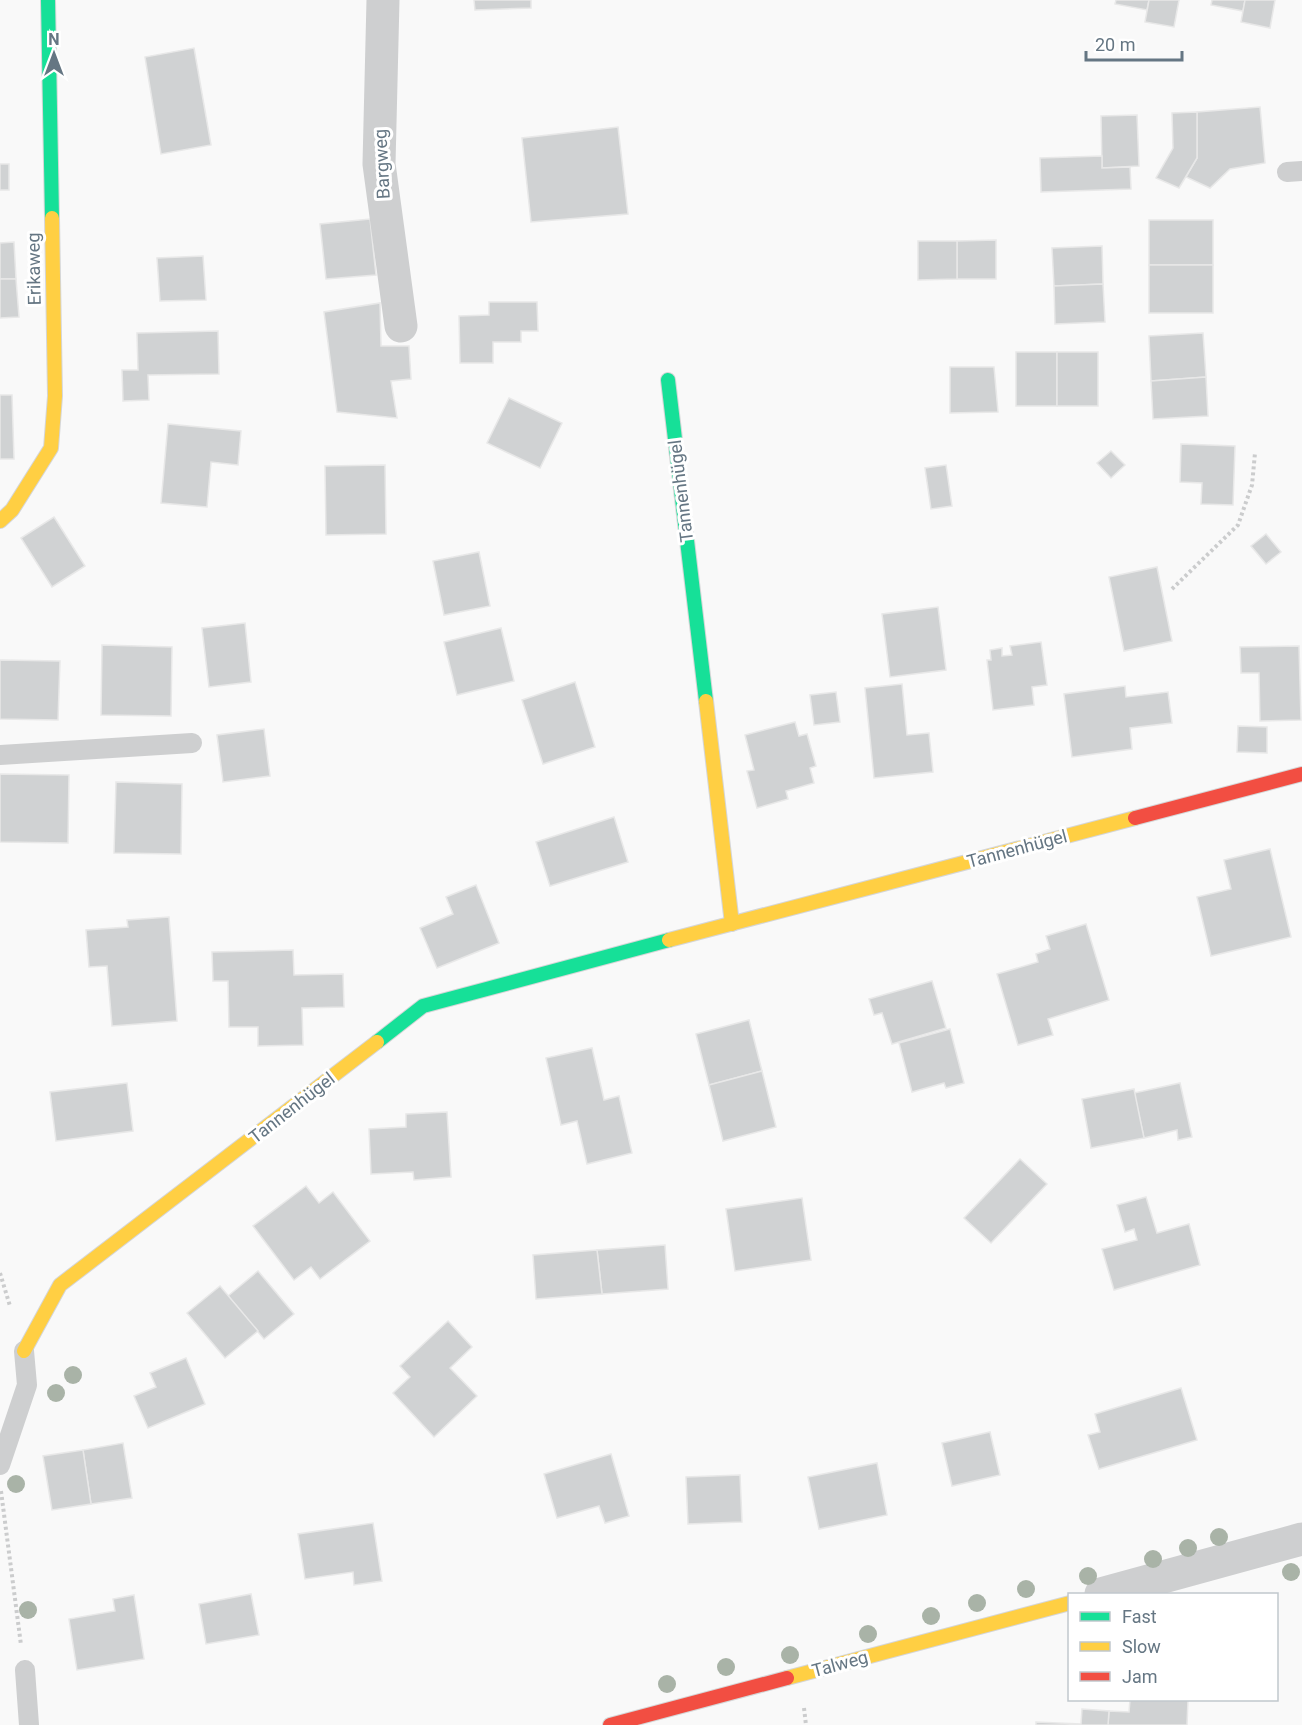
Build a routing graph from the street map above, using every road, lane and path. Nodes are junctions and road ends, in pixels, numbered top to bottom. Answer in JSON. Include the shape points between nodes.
{"nodes":[{"id":1,"x":48,"y":0,"type":"edge"},
{"id":2,"x":383,"y":0,"type":"edge"},
{"id":3,"x":401,"y":326,"type":"dead end"},
{"id":4,"x":668,"y":380,"type":"dead end"},
{"id":5,"x":1255,"y":453,"type":"dead end"},
{"id":6,"x":0,"y":521,"type":"edge"},
{"id":7,"x":1172,"y":589,"type":"dead end"},
{"id":8,"x":192,"y":743,"type":"dead end"},
{"id":9,"x":0,"y":754,"type":"edge"},
{"id":10,"x":1302,"y":774,"type":"edge"},
{"id":11,"x":732,"y":924,"type":"junction"},
{"id":12,"x":24,"y":1352,"type":"joint"},
{"id":13,"x":0,"y":1465,"type":"edge"},
{"id":14,"x":0,"y":1488,"type":"edge"},
{"id":15,"x":1302,"y":1539,"type":"edge"},
{"id":16,"x":1105,"y":1593,"type":"edge"},
{"id":17,"x":1068,"y":1604,"type":"edge"},
{"id":18,"x":25,"y":1670,"type":"joint"},
{"id":19,"x":29,"y":1725,"type":"edge"},
{"id":20,"x":610,"y":1725,"type":"edge"}],
"edges":[{"from":1,"to":6,"type":"street","name":"Erikaweg","via":[[55,396],[51,448],[12,510]]},
{"from":2,"to":3,"type":"street","name":"Bargweg","via":[[379,164]]},
{"from":4,"to":11,"type":"street","name":"Tannenhügel"},
{"from":5,"to":7,"type":"path","via":[[1252,485],[1238,525]]},
{"from":8,"to":9,"type":"lane"},
{"from":10,"to":11,"type":"street","name":"Tannenhügel"},
{"from":11,"to":12,"type":"street","name":"Tannenhügel","via":[[423,1006],[60,1285]]},
{"from":12,"to":13,"type":"lane","name":"Tannenhügel","via":[[27,1385]]},
{"from":14,"to":18,"type":"path"},
{"from":15,"to":16,"type":"street"},
{"from":17,"to":20,"type":"street","name":"Talweg"},
{"from":18,"to":19,"type":"lane"}]}
